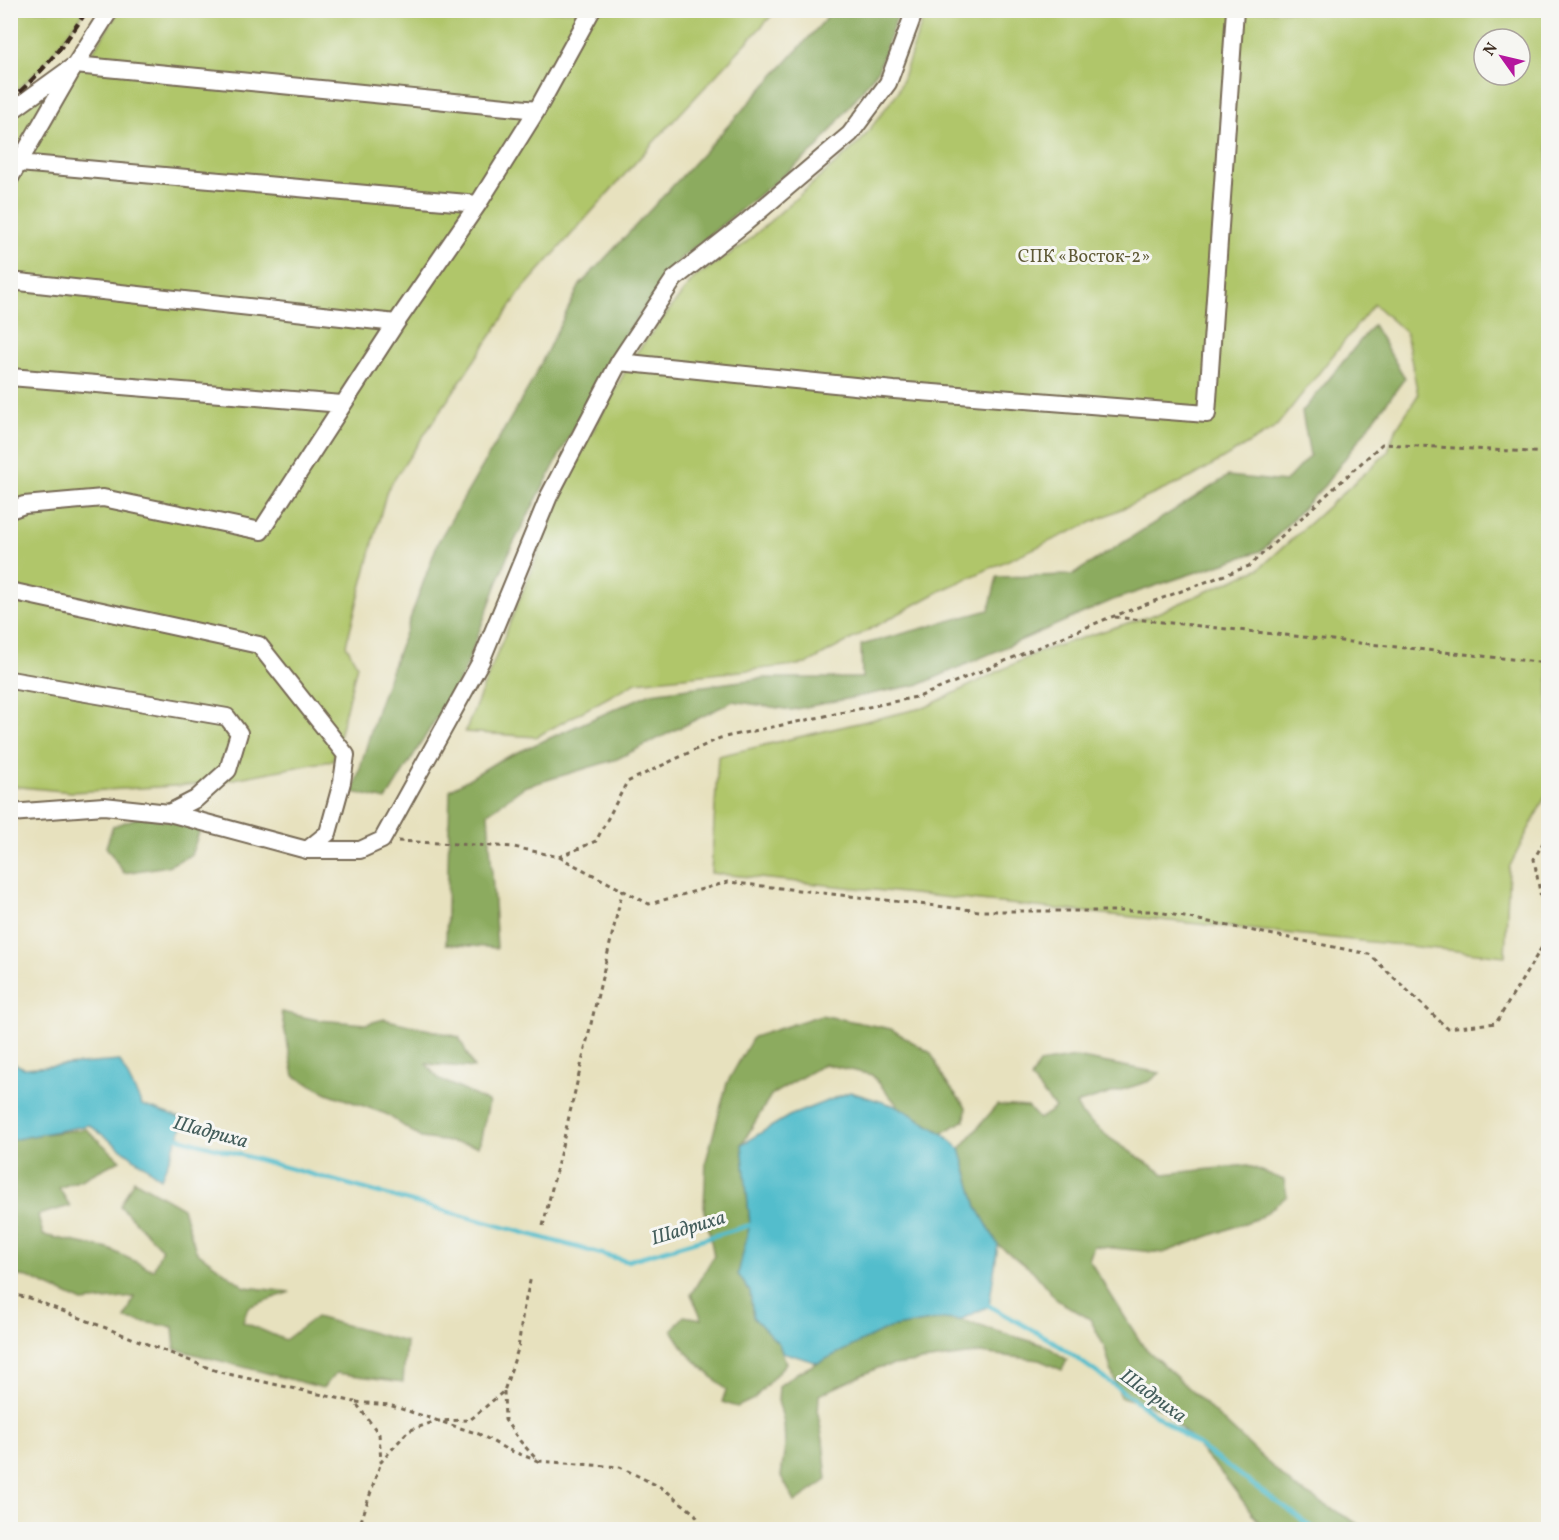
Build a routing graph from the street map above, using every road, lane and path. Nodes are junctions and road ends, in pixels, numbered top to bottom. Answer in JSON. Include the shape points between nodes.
{"nodes":[{"id":1,"x":110,"y":10,"type":"edge"},
{"id":2,"x":592,"y":10,"type":"edge"},
{"id":3,"x":915,"y":10,"type":"edge"},
{"id":4,"x":1235,"y":10,"type":"edge"},
{"id":5,"x":75,"y":65,"type":"junction"},
{"id":6,"x":537,"y":110,"type":"junction"},
{"id":7,"x":10,"y":112,"type":"edge"},
{"id":8,"x":19,"y":163,"type":"junction"},
{"id":9,"x":10,"y":178,"type":"edge"},
{"id":10,"x":478,"y":204,"type":"junction"},
{"id":11,"x":10,"y":281,"type":"edge"},
{"id":12,"x":396,"y":323,"type":"junction"},
{"id":13,"x":619,"y":362,"type":"junction"},
{"id":14,"x":10,"y":377,"type":"edge"},
{"id":15,"x":342,"y":404,"type":"junction"},
{"id":16,"x":1548,"y":453,"type":"edge"},
{"id":17,"x":10,"y":510,"type":"edge"},
{"id":18,"x":10,"y":591,"type":"edge"},
{"id":19,"x":1113,"y":616,"type":"junction"},
{"id":20,"x":1548,"y":663,"type":"edge"},
{"id":21,"x":10,"y":680,"type":"edge"},
{"id":22,"x":10,"y":813,"type":"edge"},
{"id":23,"x":169,"y":813,"type":"junction"},
{"id":24,"x":1548,"y":834,"type":"edge"},
{"id":25,"x":382,"y":840,"type":"junction"},
{"id":26,"x":307,"y":850,"type":"junction"},
{"id":27,"x":559,"y":857,"type":"junction"},
{"id":28,"x":623,"y":889,"type":"junction"},
{"id":29,"x":1548,"y":937,"type":"edge"},
{"id":30,"x":543,"y":1226,"type":"dead end"},
{"id":31,"x":531,"y":1277,"type":"dead end"},
{"id":32,"x":10,"y":1294,"type":"edge"},
{"id":33,"x":504,"y":1391,"type":"junction"},
{"id":34,"x":355,"y":1402,"type":"junction"},
{"id":35,"x":436,"y":1421,"type":"junction"},
{"id":36,"x":538,"y":1461,"type":"junction"},
{"id":37,"x":381,"y":1462,"type":"junction"},
{"id":38,"x":358,"y":1530,"type":"edge"},
{"id":39,"x":704,"y":1530,"type":"edge"}],
"edges":[{"from":1,"to":5,"type":"street"},
{"from":2,"to":6,"type":"street"},
{"from":3,"to":13,"type":"street","via":[[888,83],[850,134],[674,279]]},
{"from":4,"to":13,"type":"street","via":[[1207,414],[894,390]]},
{"from":5,"to":6,"type":"street"},
{"from":5,"to":7,"type":"street"},
{"from":5,"to":8,"type":"street"},
{"from":6,"to":10,"type":"street"},
{"from":8,"to":9,"type":"street"},
{"from":8,"to":10,"type":"street"},
{"from":10,"to":12,"type":"street"},
{"from":11,"to":12,"type":"street"},
{"from":12,"to":15,"type":"street"},
{"from":13,"to":25,"type":"street","via":[[549,496],[482,661]]},
{"from":14,"to":15,"type":"street"},
{"from":15,"to":17,"type":"street","via":[[261,531],[103,498],[24,505]]},
{"from":16,"to":19,"type":"path","via":[[1382,444],[1249,566]]},
{"from":18,"to":26,"type":"street","via":[[259,645],[346,755],[327,833]]},
{"from":19,"to":20,"type":"path"},
{"from":19,"to":27,"type":"path","via":[[921,696],[720,738],[627,782],[596,841]]},
{"from":21,"to":23,"type":"street","via":[[227,717],[239,733],[228,770],[196,799]]},
{"from":22,"to":23,"type":"street","via":[[104,806]]},
{"from":23,"to":26,"type":"street"},
{"from":24,"to":29,"type":"path","via":[[1534,859]]},
{"from":25,"to":26,"type":"street","via":[[360,850]]},
{"from":25,"to":27,"type":"path","via":[[514,847]]},
{"from":27,"to":28,"type":"path"},
{"from":28,"to":29,"type":"path","via":[[649,903],[728,882],[980,911],[1154,911],[1369,954],[1447,1028],[1496,1023]]},
{"from":28,"to":30,"type":"path"},
{"from":31,"to":33,"type":"path","via":[[518,1349]]},
{"from":32,"to":34,"type":"path","via":[[219,1372]]},
{"from":33,"to":35,"type":"path","via":[[470,1420]]},
{"from":33,"to":36,"type":"path","via":[[504,1420]]},
{"from":34,"to":35,"type":"path","via":[[389,1405]]},
{"from":34,"to":37,"type":"path","via":[[379,1434]]},
{"from":35,"to":36,"type":"path","via":[[479,1434]]},
{"from":35,"to":37,"type":"path","via":[[408,1431]]},
{"from":36,"to":39,"type":"path","via":[[620,1467],[664,1489],[695,1514]]},
{"from":37,"to":38,"type":"path"}]}
